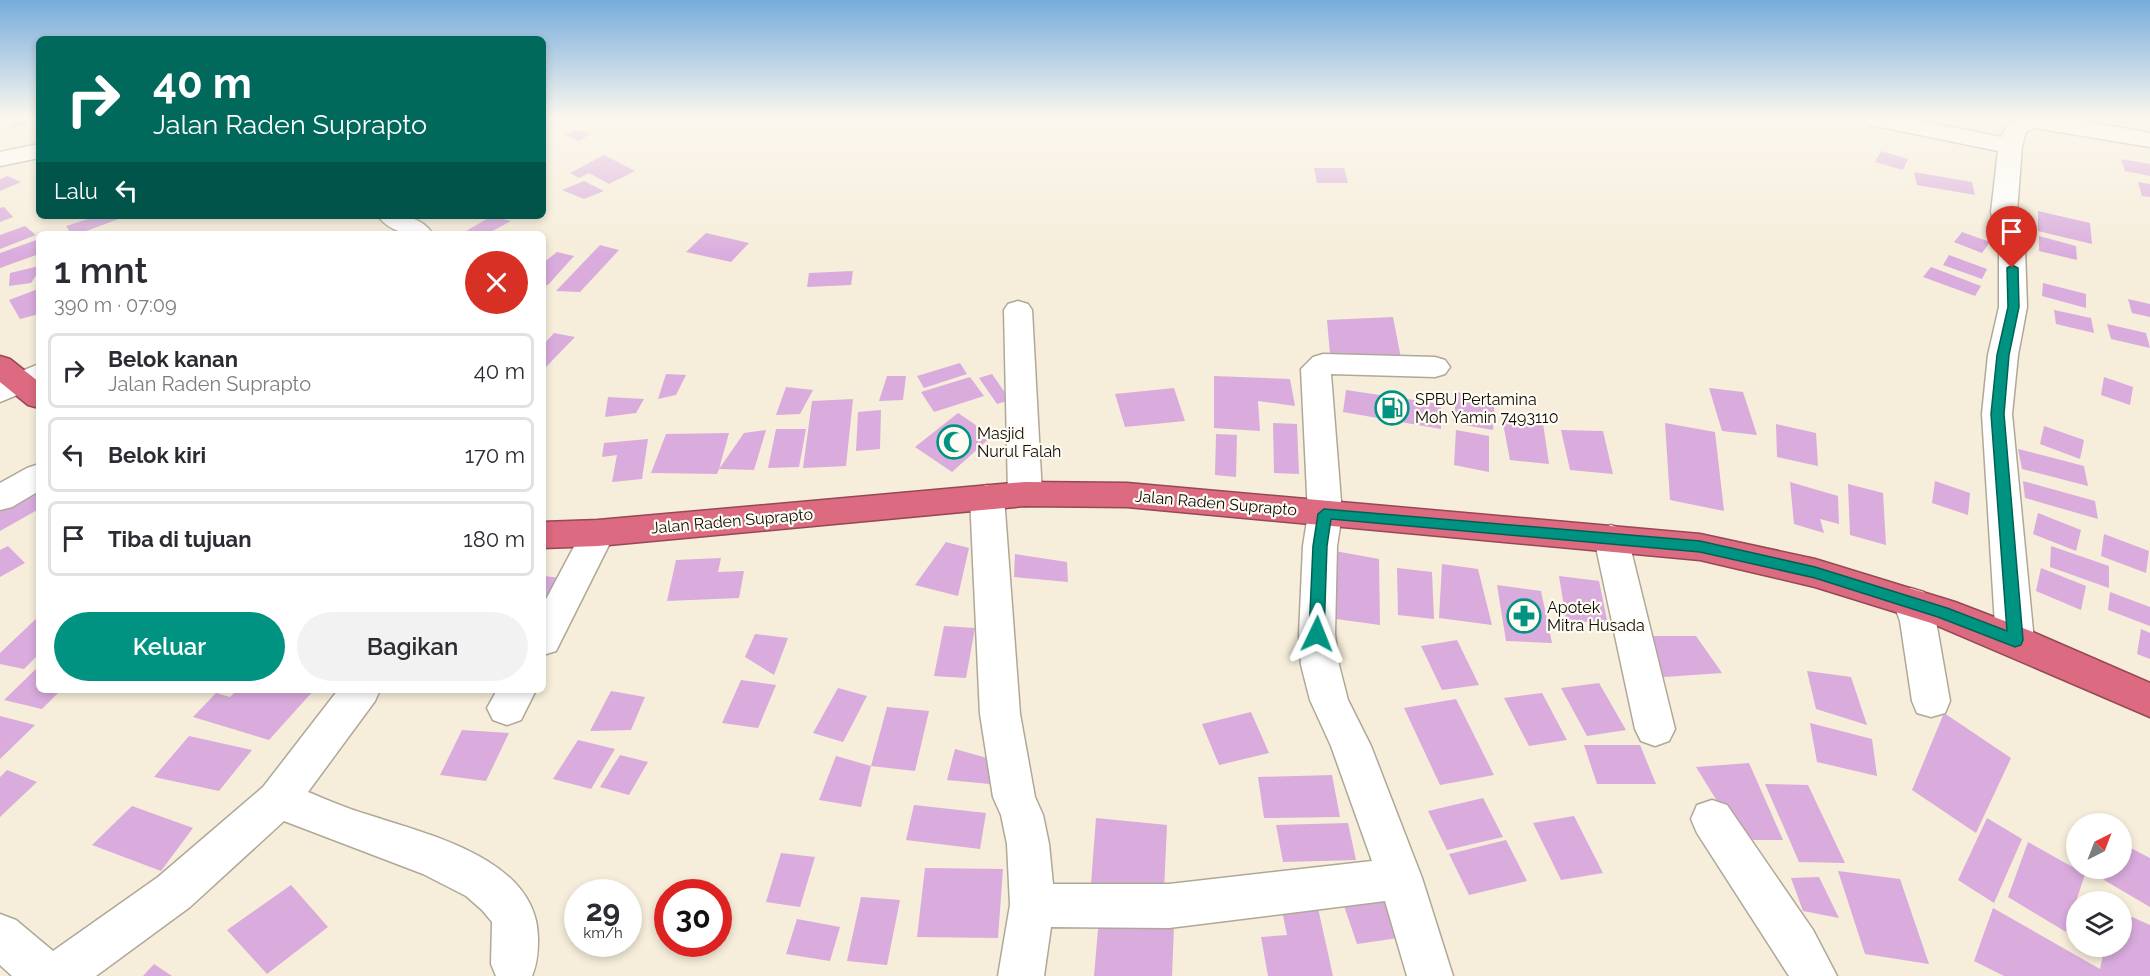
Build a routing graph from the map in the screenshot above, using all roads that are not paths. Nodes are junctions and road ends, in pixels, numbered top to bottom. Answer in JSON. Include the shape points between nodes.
{"nodes":[{"id":1,"x":2007,"y":165,"type":"edge"},
{"id":2,"x":396,"y":219,"type":"edge"},
{"id":3,"x":415,"y":231,"type":"edge"},
{"id":4,"x":1018,"y":310,"type":"dead end"},
{"id":5,"x":1435,"y":367,"type":"dead end"},
{"id":6,"x":36,"y":478,"type":"edge"},
{"id":7,"x":1006,"y":496,"type":"junction"},
{"id":8,"x":0,"y":498,"type":"edge"},
{"id":9,"x":1324,"y":514,"type":"junction"},
{"id":10,"x":598,"y":533,"type":"junction"},
{"id":11,"x":546,"y":535,"type":"edge"},
{"id":12,"x":1611,"y":538,"type":"junction"},
{"id":13,"x":1911,"y":602,"type":"junction"},
{"id":14,"x":546,"y":634,"type":"edge"},
{"id":15,"x":2015,"y":640,"type":"junction"},
{"id":16,"x":359,"y":693,"type":"edge"},
{"id":17,"x":1931,"y":701,"type":"dead end"},
{"id":18,"x":2150,"y":701,"type":"edge"},
{"id":19,"x":1655,"y":729,"type":"dead end"},
{"id":20,"x":278,"y":800,"type":"junction"},
{"id":21,"x":1712,"y":819,"type":"dead end"},
{"id":22,"x":1400,"y":878,"type":"junction"},
{"id":23,"x":1032,"y":905,"type":"junction"},
{"id":24,"x":0,"y":936,"type":"edge"},
{"id":25,"x":514,"y":964,"type":"dead end"},
{"id":26,"x":48,"y":976,"type":"edge"},
{"id":27,"x":57,"y":976,"type":"edge"},
{"id":28,"x":1021,"y":976,"type":"edge"},
{"id":29,"x":1430,"y":976,"type":"edge"},
{"id":30,"x":1814,"y":976,"type":"edge"}],
"edges":[{"from":1,"to":15,"type":"street","via":[[2004,212],[2012,249],[2013,307],[1997,414]]},
{"from":2,"to":3,"type":"street"},
{"from":4,"to":7,"type":"street"},
{"from":5,"to":9,"type":"street","via":[[1316,369]]},
{"from":6,"to":8,"type":"street"},
{"from":7,"to":9,"type":"highway","name":"Jalan Raden Suprapto","via":[[1127,495]]},
{"from":7,"to":10,"type":"highway","name":"Jalan Raden Suprapto"},
{"from":7,"to":23,"type":"street","via":[[1000,714],[1014,797],[1026,833]]},
{"from":9,"to":12,"type":"highway","name":"Jalan Raden Suprapto"},
{"from":9,"to":22,"type":"street","via":[[1317,634],[1320,665],[1329,700],[1351,746]]},
{"from":10,"to":11,"type":"highway","name":"Jalan Raden Suprapto"},
{"from":10,"to":14,"type":"street"},
{"from":12,"to":13,"type":"highway","name":"Jalan Raden Suprapto","via":[[1700,547],[1815,573]]},
{"from":12,"to":19,"type":"street"},
{"from":13,"to":15,"type":"highway","name":"Jalan Raden Suprapto"},
{"from":13,"to":17,"type":"street","via":[[1918,621]]},
{"from":15,"to":18,"type":"highway","name":"Jalan Raden Suprapto"},
{"from":16,"to":20,"type":"street"},
{"from":20,"to":25,"type":"street","via":[[463,870],[509,909],[516,929]]},
{"from":20,"to":27,"type":"street","via":[[174,892]]},
{"from":21,"to":30,"type":"street"},
{"from":22,"to":23,"type":"street","via":[[1168,906]]},
{"from":22,"to":29,"type":"street"},
{"from":23,"to":28,"type":"street"},
{"from":24,"to":26,"type":"street"}]}
